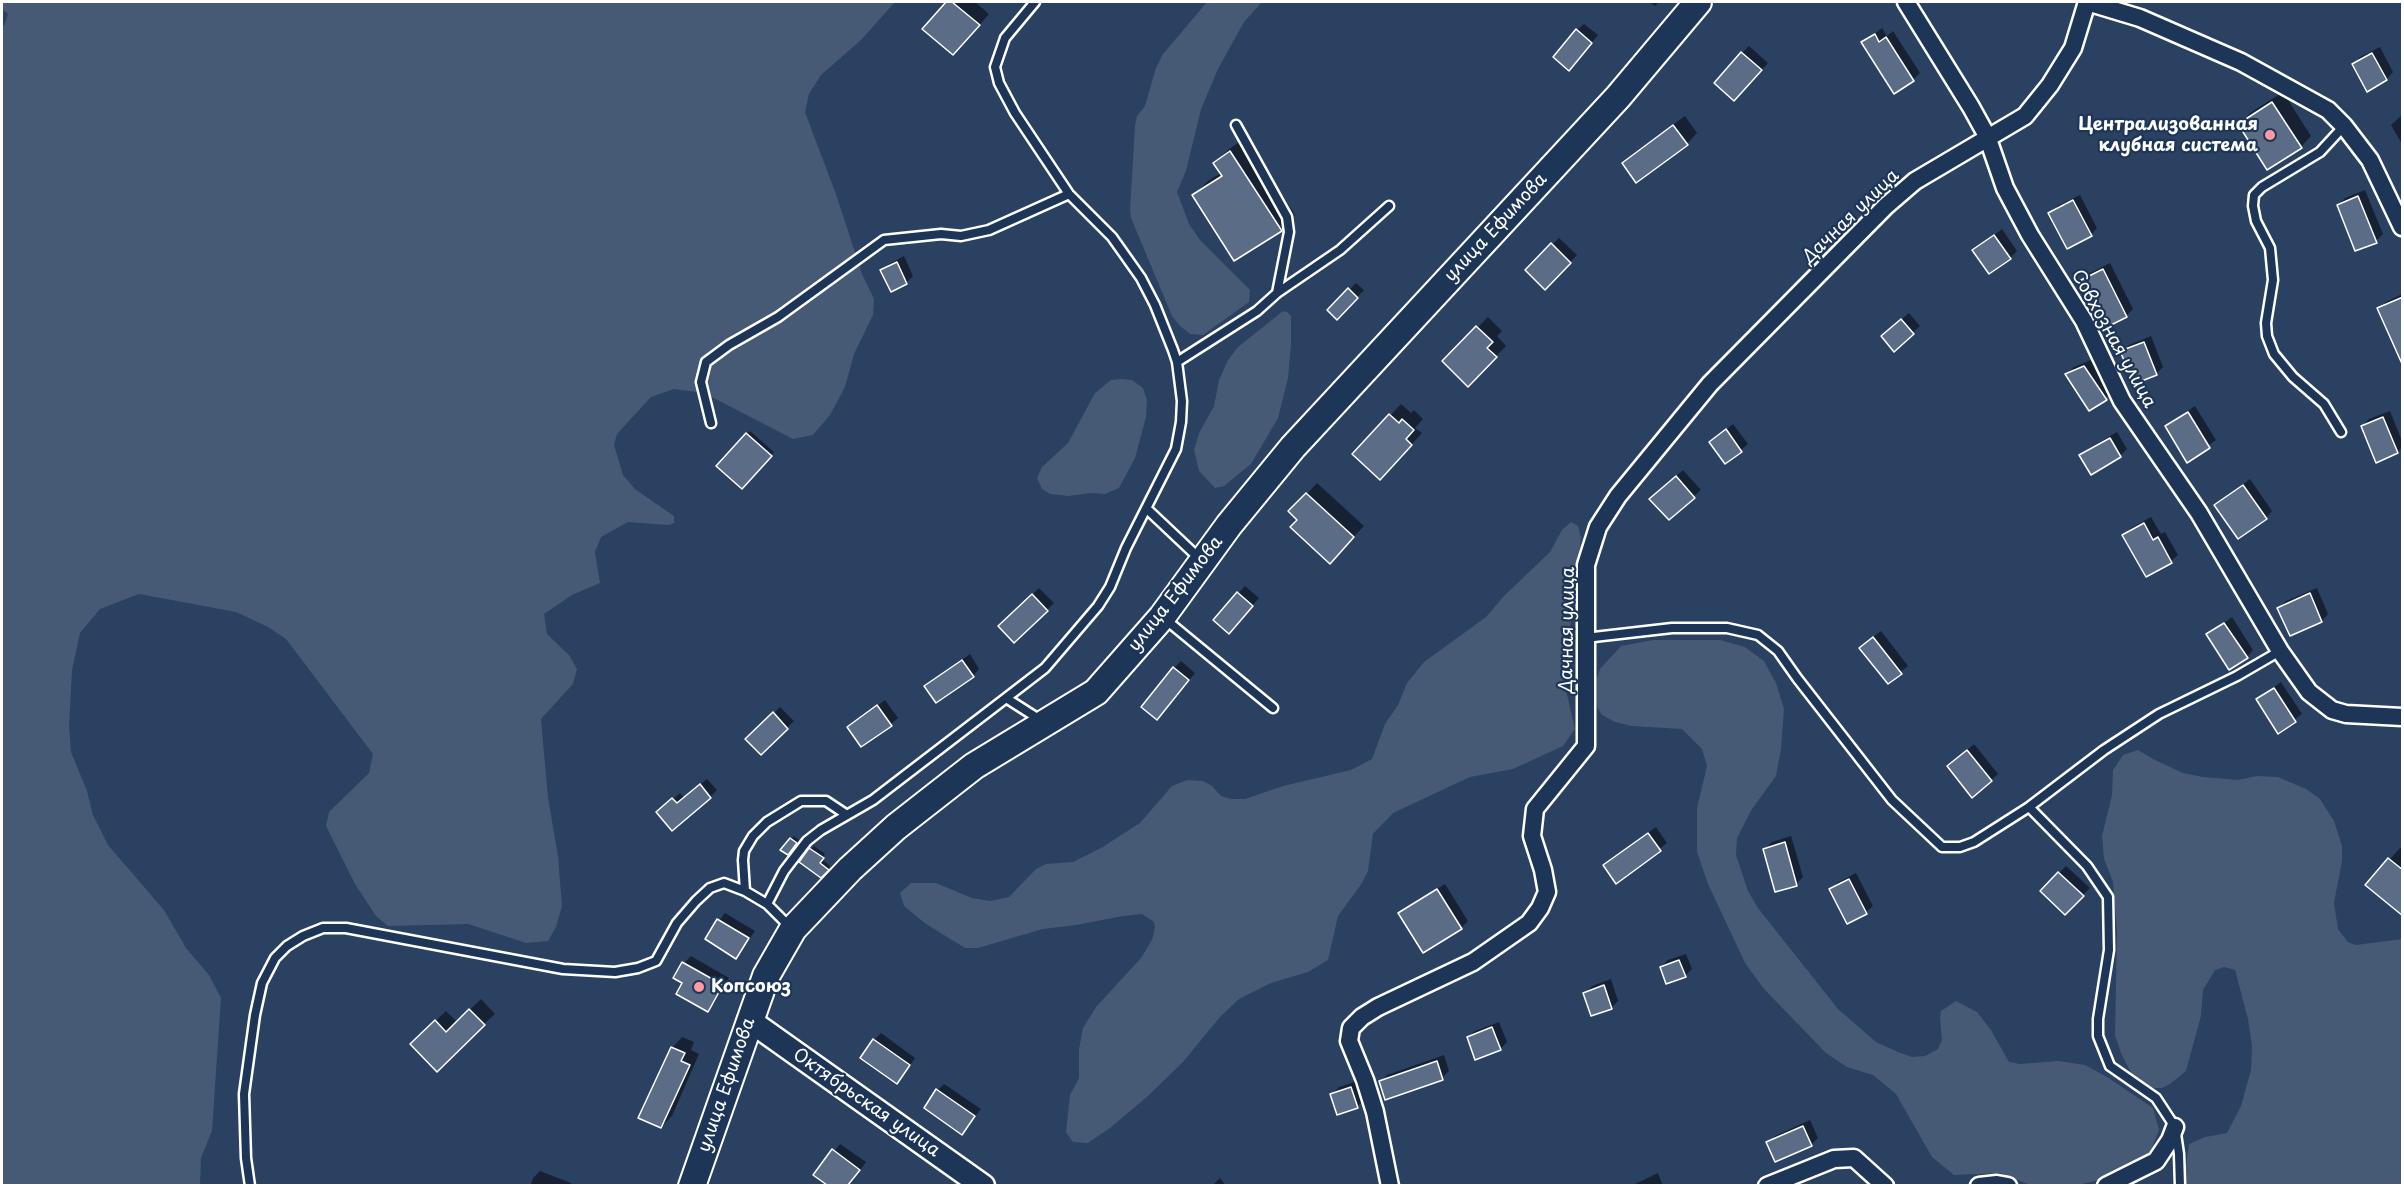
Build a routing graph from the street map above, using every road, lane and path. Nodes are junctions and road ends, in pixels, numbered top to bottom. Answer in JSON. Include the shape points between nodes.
{"nodes":[{"id":1,"x":1035,"y":2,"type":"edge"},
{"id":2,"x":1698,"y":2,"type":"edge"},
{"id":3,"x":1906,"y":2,"type":"edge"},
{"id":4,"x":2087,"y":2,"type":"edge"},
{"id":5,"x":1236,"y":125,"type":"dead end"},
{"id":6,"x":2344,"y":126,"type":"junction"},
{"id":7,"x":1987,"y":136,"type":"junction"},
{"id":8,"x":1069,"y":194,"type":"junction"},
{"id":9,"x":1389,"y":206,"type":"dead end"},
{"id":10,"x":2403,"y":227,"type":"edge"},
{"id":11,"x":1277,"y":293,"type":"junction"},
{"id":12,"x":1177,"y":362,"type":"junction"},
{"id":13,"x":711,"y":423,"type":"dead end"},
{"id":14,"x":2342,"y":432,"type":"dead end"},
{"id":15,"x":1147,"y":509,"type":"junction"},
{"id":16,"x":1203,"y":561,"type":"junction"},
{"id":17,"x":1162,"y":617,"type":"junction"},
{"id":18,"x":1586,"y":638,"type":"junction"},
{"id":19,"x":2280,"y":651,"type":"junction"},
{"id":20,"x":1006,"y":698,"type":"junction"},
{"id":21,"x":1274,"y":708,"type":"dead end"},
{"id":22,"x":2403,"y":717,"type":"edge"},
{"id":23,"x":1046,"y":723,"type":"junction"},
{"id":24,"x":2029,"y":807,"type":"junction"},
{"id":25,"x":847,"y":815,"type":"junction"},
{"id":26,"x":745,"y":891,"type":"junction"},
{"id":27,"x":767,"y":904,"type":"junction"},
{"id":28,"x":792,"y":929,"type":"junction"},
{"id":29,"x":749,"y":1020,"type":"junction"},
{"id":30,"x":2175,"y":1127,"type":"junction"},
{"id":31,"x":250,"y":1185,"type":"edge"},
{"id":32,"x":692,"y":1185,"type":"edge"},
{"id":33,"x":983,"y":1185,"type":"edge"},
{"id":34,"x":1390,"y":1185,"type":"edge"},
{"id":35,"x":1767,"y":1185,"type":"edge"},
{"id":36,"x":1885,"y":1185,"type":"edge"},
{"id":37,"x":1979,"y":1185,"type":"edge"},
{"id":38,"x":2008,"y":1185,"type":"edge"},
{"id":39,"x":2106,"y":1185,"type":"edge"},
{"id":40,"x":2180,"y":1185,"type":"edge"}],
"edges":[{"from":1,"to":8,"type":"lane","via":[[1005,38],[995,67],[1015,113]]},
{"from":2,"to":16,"type":"main road","name":"улица Ефимова","via":[[1618,97],[1293,447]]},
{"from":3,"to":7,"type":"street","name":"Совхозная улица"},
{"from":4,"to":6,"type":"street","via":[[2140,18],[2241,62],[2328,110]]},
{"from":4,"to":7,"type":"street","name":"Дачная улица","via":[[2073,48],[2050,85],[2025,116]]},
{"from":5,"to":11,"type":"lane","via":[[1287,217],[1289,232]]},
{"from":6,"to":10,"type":"street","via":[[2370,160]]},
{"from":6,"to":14,"type":"lane","via":[[2320,153],[2262,187],[2254,195],[2253,206],[2270,248],[2274,280],[2266,323],[2274,354],[2324,404]]},
{"from":7,"to":18,"type":"street","name":"Дачная улица","via":[[1915,181],[1886,206],[1710,384],[1618,496],[1598,527],[1586,564]]},
{"from":7,"to":19,"type":"street","name":"Совхозная улица","via":[[2005,188],[2084,321],[2122,401],[2199,513]]},
{"from":8,"to":12,"type":"lane","via":[[1112,237],[1141,278]]},
{"from":8,"to":13,"type":"lane","via":[[989,230],[961,236],[941,234],[884,240],[778,317],[706,362],[701,382]]},
{"from":9,"to":11,"type":"lane","via":[[1340,250]]},
{"from":11,"to":12,"type":"lane","via":[[1257,311]]},
{"from":12,"to":15,"type":"lane","via":[[1182,401],[1176,449]]},
{"from":15,"to":16,"type":"lane"},
{"from":15,"to":20,"type":"lane","via":[[1098,606],[1044,668]]},
{"from":16,"to":17,"type":"main road","name":"улица Ефимова"},
{"from":17,"to":21,"type":"lane"},
{"from":17,"to":23,"type":"main road","name":"улица Ефимова","via":[[1096,692]]},
{"from":18,"to":24,"type":"lane","via":[[1672,628],[1727,628],[1758,635],[1778,651],[1892,800],[1942,847],[1974,842]]},
{"from":18,"to":34,"type":"street","name":"Дачная улица","via":[[1586,746],[1535,809],[1532,826],[1547,892],[1540,908],[1529,923],[1473,963],[1378,1007],[1351,1028],[1349,1041],[1375,1113]]},
{"from":19,"to":22,"type":"street","name":"Совхозная улица","via":[[2309,692],[2332,710]]},
{"from":19,"to":24,"type":"lane","via":[[2159,714]]},
{"from":20,"to":23,"type":"lane"},
{"from":20,"to":25,"type":"lane","via":[[873,800]]},
{"from":23,"to":28,"type":"main road","name":"улица Ефимова","via":[[974,765],[896,827]]},
{"from":24,"to":30,"type":"lane","via":[[2087,866],[2108,897],[2109,950],[2098,1019],[2103,1054],[2110,1066],[2156,1098]]},
{"from":25,"to":26,"type":"lane","via":[[826,801],[801,801],[767,822],[744,851]]},
{"from":25,"to":27,"type":"lane","via":[[799,849]]},
{"from":26,"to":27,"type":"lane"},
{"from":26,"to":31,"type":"lane","via":[[724,883],[710,888],[677,923],[656,961],[615,972],[563,969],[346,928],[323,928],[303,936],[275,958],[262,983],[255,1015],[244,1094]]},
{"from":27,"to":28,"type":"lane"},
{"from":28,"to":29,"type":"main road","name":"улица Ефимова","via":[[766,976]]},
{"from":29,"to":32,"type":"main road","name":"улица Ефимова"},
{"from":29,"to":33,"type":"street","name":"Октябрьская улица"},
{"from":30,"to":39,"type":"street","via":[[2156,1161]]},
{"from":30,"to":40,"type":"lane"},
{"from":35,"to":36,"type":"street","via":[[1834,1159],[1854,1158]]},
{"from":37,"to":38,"type":"street"}]}
